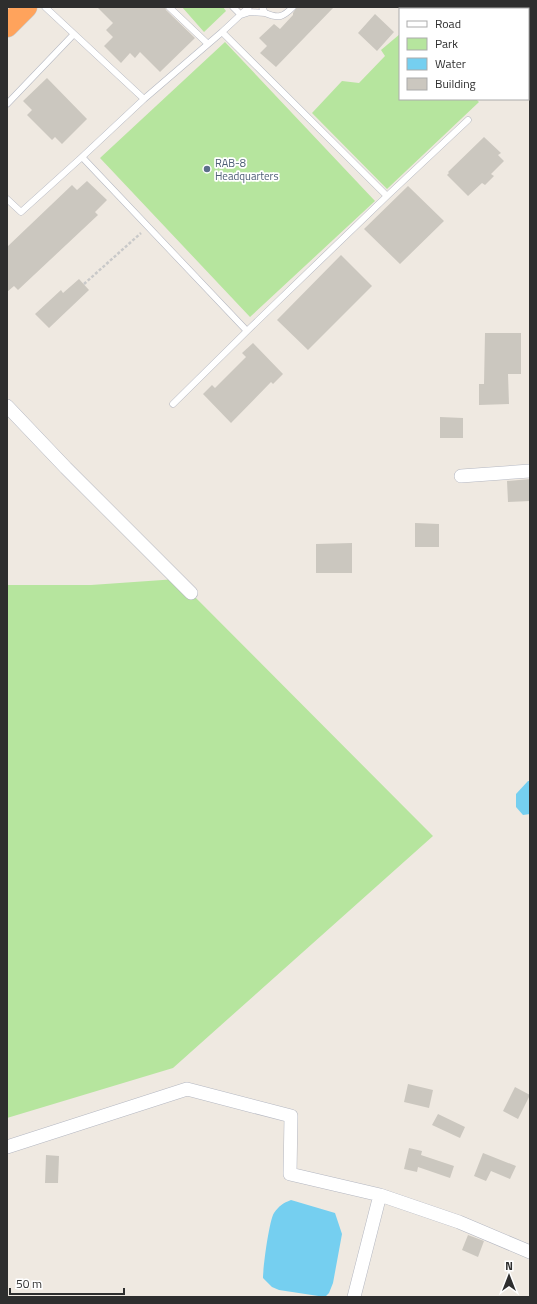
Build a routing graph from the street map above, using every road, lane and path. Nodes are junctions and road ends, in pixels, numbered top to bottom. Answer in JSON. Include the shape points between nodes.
{"nodes":[{"id":1,"x":26,"y":7,"type":"edge"},
{"id":2,"x":45,"y":7,"type":"edge"},
{"id":3,"x":169,"y":7,"type":"edge"},
{"id":4,"x":233,"y":7,"type":"edge"},
{"id":5,"x":250,"y":7,"type":"edge"},
{"id":6,"x":262,"y":7,"type":"edge"},
{"id":7,"x":293,"y":7,"type":"edge"},
{"id":8,"x":265,"y":13,"type":"junction"},
{"id":9,"x":241,"y":15,"type":"junction"},
{"id":10,"x":7,"y":26,"type":"edge"},
{"id":11,"x":222,"y":32,"type":"junction"},
{"id":12,"x":74,"y":34,"type":"junction"},
{"id":13,"x":208,"y":44,"type":"junction"},
{"id":14,"x":144,"y":99,"type":"junction"},
{"id":15,"x":7,"y":104,"type":"edge"},
{"id":16,"x":468,"y":120,"type":"dead end"},
{"id":17,"x":82,"y":157,"type":"junction"},
{"id":18,"x":387,"y":196,"type":"junction"},
{"id":19,"x":7,"y":199,"type":"edge"},
{"id":20,"x":148,"y":227,"type":"junction"},
{"id":21,"x":84,"y":284,"type":"dead end"},
{"id":22,"x":247,"y":331,"type":"junction"},
{"id":23,"x":173,"y":404,"type":"dead end"},
{"id":24,"x":7,"y":406,"type":"edge"},
{"id":25,"x":530,"y":471,"type":"edge"},
{"id":26,"x":461,"y":476,"type":"dead end"},
{"id":27,"x":191,"y":593,"type":"dead end"},
{"id":28,"x":7,"y":1147,"type":"edge"},
{"id":29,"x":380,"y":1195,"type":"junction"},
{"id":30,"x":530,"y":1252,"type":"edge"},
{"id":31,"x":354,"y":1297,"type":"edge"}],
"edges":[{"from":1,"to":10,"type":"highway"},
{"from":2,"to":12,"type":"lane"},
{"from":3,"to":13,"type":"lane"},
{"from":4,"to":9,"type":"lane"},
{"from":5,"to":9,"type":"lane"},
{"from":6,"to":8,"type":"lane"},
{"from":7,"to":8,"type":"lane","via":[[285,15],[278,17]]},
{"from":8,"to":9,"type":"lane","via":[[250,12]]},
{"from":9,"to":11,"type":"lane"},
{"from":11,"to":13,"type":"lane"},
{"from":11,"to":18,"type":"lane"},
{"from":12,"to":14,"type":"lane"},
{"from":12,"to":15,"type":"lane"},
{"from":13,"to":14,"type":"lane"},
{"from":14,"to":17,"type":"lane"},
{"from":16,"to":18,"type":"lane"},
{"from":17,"to":19,"type":"lane","via":[[21,212]]},
{"from":17,"to":20,"type":"lane"},
{"from":18,"to":22,"type":"lane"},
{"from":20,"to":21,"type":"path"},
{"from":20,"to":22,"type":"lane"},
{"from":22,"to":23,"type":"lane"},
{"from":24,"to":27,"type":"street"},
{"from":25,"to":26,"type":"street"},
{"from":28,"to":29,"type":"street","via":[[187,1089],[291,1116],[290,1174]]},
{"from":29,"to":30,"type":"street","via":[[459,1222]]},
{"from":29,"to":31,"type":"street"}]}
